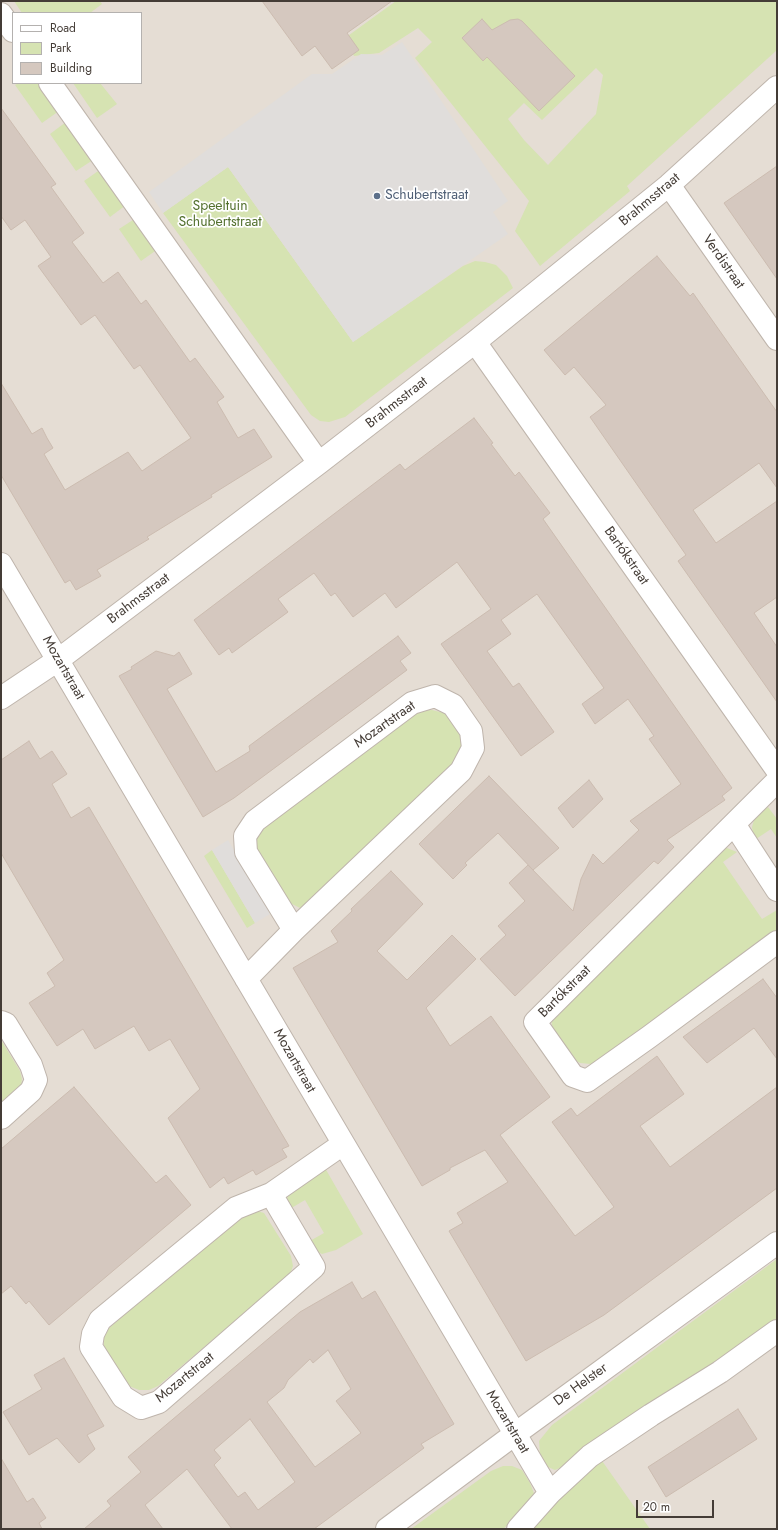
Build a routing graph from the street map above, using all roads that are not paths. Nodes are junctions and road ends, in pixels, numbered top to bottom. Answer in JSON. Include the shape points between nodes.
{"nodes":[{"id":1,"x":1,"y":14,"type":"edge"},
{"id":2,"x":12,"y":30,"type":"edge"},
{"id":3,"x":51,"y":84,"type":"edge"},
{"id":4,"x":777,"y":87,"type":"edge"},
{"id":5,"x":668,"y":185,"type":"junction"},
{"id":6,"x":777,"y":339,"type":"edge"},
{"id":7,"x":475,"y":342,"type":"junction"},
{"id":8,"x":319,"y":463,"type":"junction"},
{"id":9,"x":1,"y":564,"type":"edge"},
{"id":10,"x":58,"y":660,"type":"junction"},
{"id":11,"x":1,"y":698,"type":"edge"},
{"id":12,"x":777,"y":770,"type":"edge"},
{"id":13,"x":777,"y":782,"type":"edge"},
{"id":14,"x":734,"y":824,"type":"junction"},
{"id":15,"x":777,"y":890,"type":"edge"},
{"id":16,"x":294,"y":930,"type":"junction"},
{"id":17,"x":777,"y":942,"type":"edge"},
{"id":18,"x":246,"y":979,"type":"junction"},
{"id":19,"x":1,"y":1022,"type":"edge"},
{"id":20,"x":1,"y":1118,"type":"edge"},
{"id":21,"x":343,"y":1144,"type":"junction"},
{"id":22,"x":271,"y":1194,"type":"junction"},
{"id":23,"x":777,"y":1243,"type":"edge"},
{"id":24,"x":777,"y":1331,"type":"edge"},
{"id":25,"x":514,"y":1434,"type":"junction"},
{"id":26,"x":550,"y":1493,"type":"junction"},
{"id":27,"x":387,"y":1529,"type":"edge"},
{"id":28,"x":518,"y":1529,"type":"edge"}],
"edges":[{"from":1,"to":2,"type":"street"},
{"from":3,"to":8,"type":"street"},
{"from":4,"to":5,"type":"street","name":"Brahmsstraat"},
{"from":5,"to":6,"type":"street","name":"Verdistraat"},
{"from":5,"to":7,"type":"street","name":"Brahmsstraat"},
{"from":7,"to":8,"type":"street","name":"Brahmsstraat"},
{"from":7,"to":12,"type":"street","name":"Bartókstraat"},
{"from":8,"to":10,"type":"street","name":"Brahmsstraat"},
{"from":9,"to":10,"type":"street","name":"Mozartstraat"},
{"from":10,"to":11,"type":"street","name":"Brahmsstraat"},
{"from":10,"to":18,"type":"street","name":"Mozartstraat"},
{"from":13,"to":14,"type":"street","name":"Bartókstraat"},
{"from":14,"to":15,"type":"street"},
{"from":14,"to":17,"type":"street","name":"Bartókstraat","via":[[535,1022],[573,1076],[587,1081]]},
{"from":16,"to":16,"type":"street","name":"Mozartstraat","via":[[461,771],[473,748],[471,731],[453,705],[435,696],[412,702],[255,821],[245,836],[246,852]]},
{"from":16,"to":18,"type":"street","name":"Mozartstraat"},
{"from":18,"to":21,"type":"street","name":"Mozartstraat"},
{"from":19,"to":20,"type":"street","via":[[10,1030],[31,1065],[36,1080],[31,1091]]},
{"from":21,"to":22,"type":"street","name":"Mozartstraat"},
{"from":21,"to":25,"type":"street","name":"Mozartstraat"},
{"from":22,"to":22,"type":"street","name":"Mozartstraat","via":[[236,1208],[100,1320],[93,1334],[91,1348],[123,1397],[141,1408],[159,1402],[314,1267]]},
{"from":23,"to":25,"type":"street","name":"De Helster"},
{"from":24,"to":26,"type":"street","via":[[720,1372],[590,1456]]},
{"from":25,"to":26,"type":"street","name":"Mozartstraat"},
{"from":25,"to":27,"type":"street","name":"De Helster"},
{"from":26,"to":28,"type":"street"}]}
